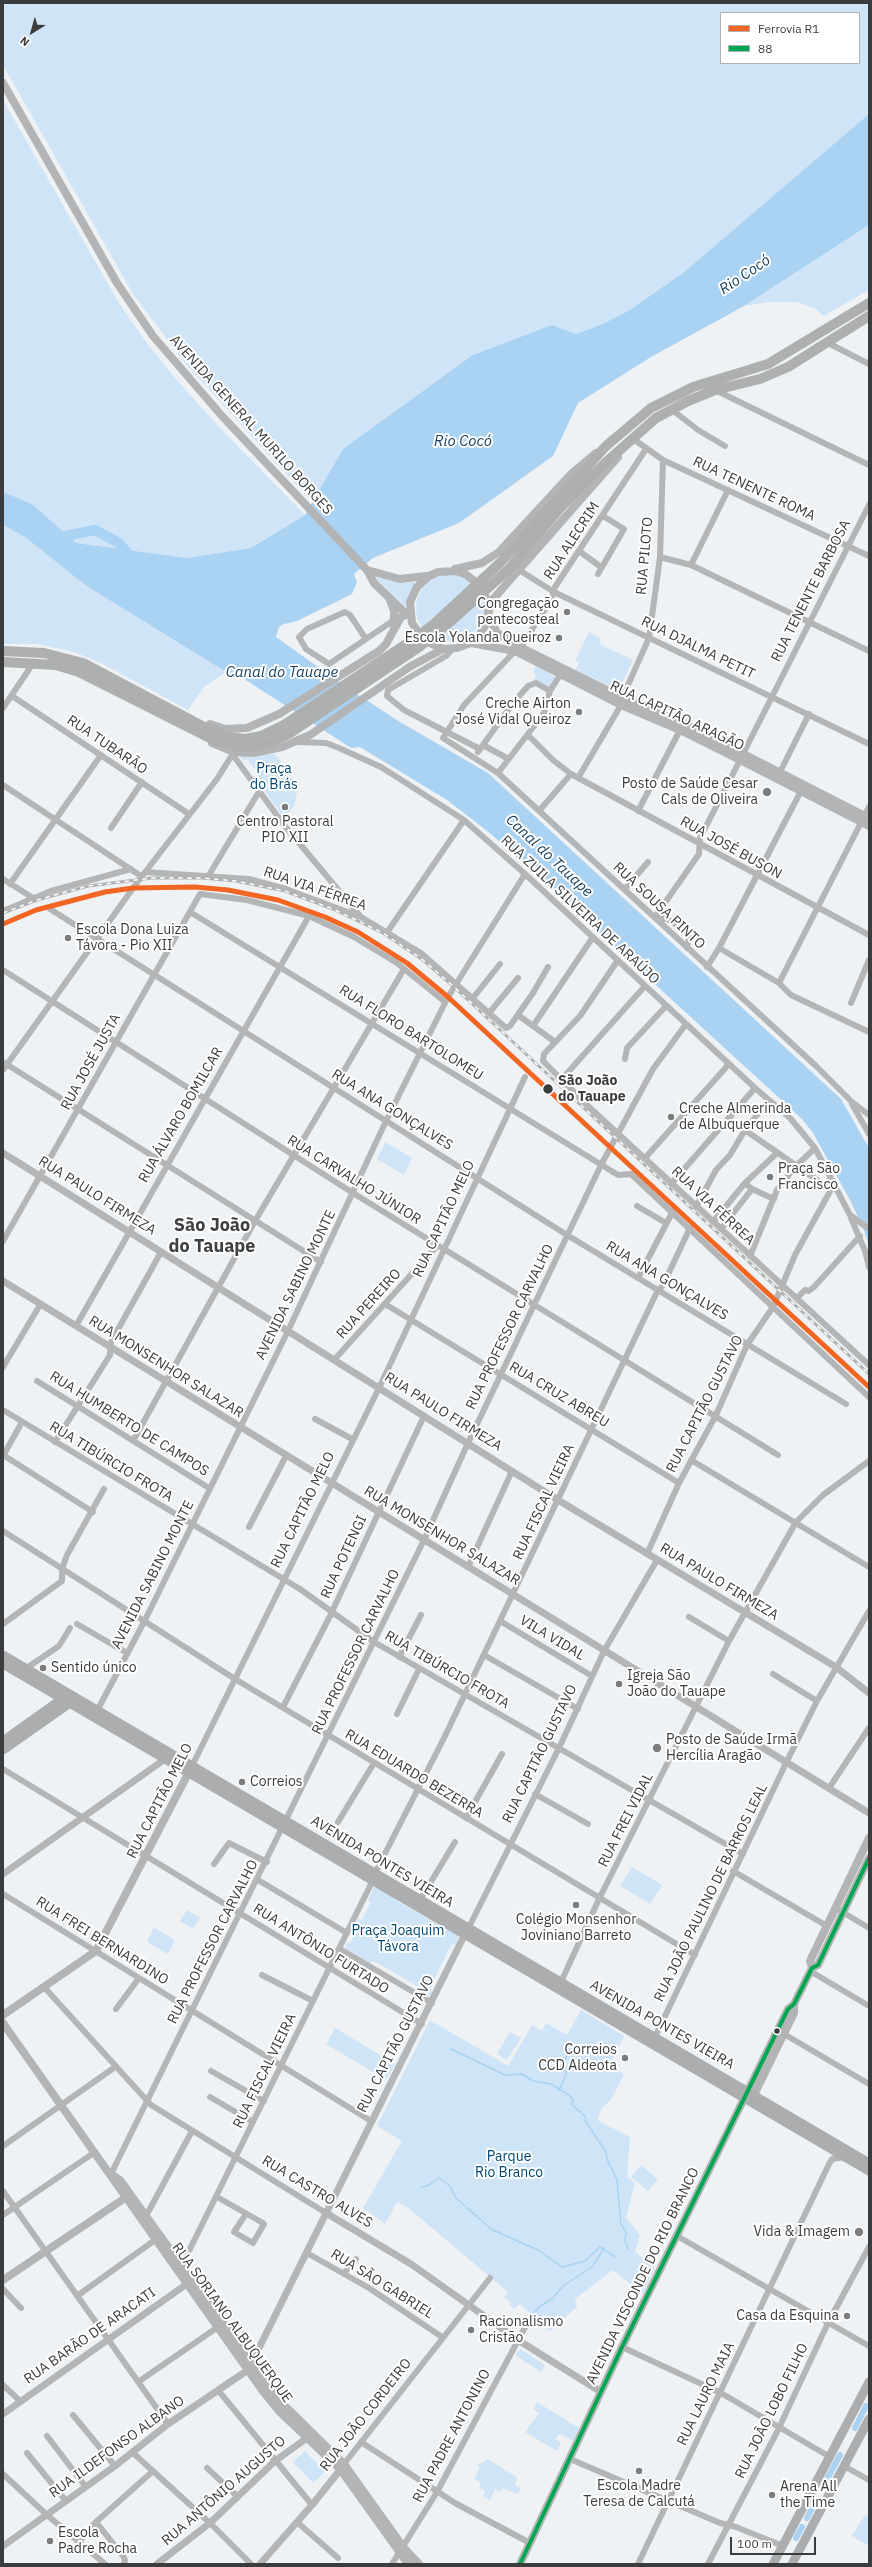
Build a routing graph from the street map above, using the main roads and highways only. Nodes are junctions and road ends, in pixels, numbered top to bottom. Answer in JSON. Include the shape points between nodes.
{"nodes":[{"id":1,"x":3,"y":83,"type":"edge"},
{"id":2,"x":869,"y":303,"type":"edge"},
{"id":3,"x":869,"y":316,"type":"edge"},
{"id":4,"x":629,"y":440,"type":"junction"},
{"id":5,"x":606,"y":446,"type":"junction"},
{"id":6,"x":558,"y":505,"type":"junction"},
{"id":7,"x":367,"y":570,"type":"junction"},
{"id":8,"x":447,"y":570,"type":"junction"},
{"id":9,"x":429,"y":576,"type":"junction"},
{"id":10,"x":388,"y":598,"type":"junction"},
{"id":11,"x":488,"y":612,"type":"junction"},
{"id":12,"x":410,"y":613,"type":"junction"},
{"id":13,"x":393,"y":632,"type":"junction"},
{"id":14,"x":471,"y":643,"type":"junction"},
{"id":15,"x":444,"y":649,"type":"junction"},
{"id":16,"x":518,"y":649,"type":"junction"},
{"id":17,"x":3,"y":651,"type":"edge"},
{"id":18,"x":3,"y":662,"type":"edge"},
{"id":19,"x":187,"y":716,"type":"junction"},
{"id":20,"x":187,"y":727,"type":"junction"},
{"id":21,"x":289,"y":733,"type":"junction"},
{"id":22,"x":741,"y":757,"type":"junction"},
{"id":23,"x":866,"y":820,"type":"edge"},
{"id":24,"x":3,"y":1655,"type":"edge"},
{"id":25,"x":3,"y":1664,"type":"edge"},
{"id":26,"x":67,"y":1699,"type":"junction"},
{"id":27,"x":3,"y":1741,"type":"edge"},
{"id":28,"x":3,"y":1750,"type":"edge"},
{"id":29,"x":190,"y":1769,"type":"junction"},
{"id":30,"x":869,"y":1838,"type":"edge"},
{"id":31,"x":869,"y":1858,"type":"edge"},
{"id":32,"x":374,"y":1877,"type":"junction"},
{"id":33,"x":466,"y":1932,"type":"junction"},
{"id":34,"x":811,"y":1970,"type":"junction"},
{"id":35,"x":794,"y":2004,"type":"junction"},
{"id":36,"x":3,"y":2015,"type":"edge"},
{"id":37,"x":3,"y":2023,"type":"edge"},
{"id":38,"x":749,"y":2096,"type":"junction"},
{"id":39,"x":868,"y":2166,"type":"edge"},
{"id":40,"x":128,"y":2196,"type":"junction"},
{"id":41,"x":180,"y":2269,"type":"junction"},
{"id":42,"x":3,"y":2280,"type":"edge"},
{"id":43,"x":190,"y":2282,"type":"junction"},
{"id":44,"x":250,"y":2367,"type":"junction"},
{"id":45,"x":869,"y":2382,"type":"edge"},
{"id":46,"x":282,"y":2408,"type":"junction"},
{"id":47,"x":869,"y":2419,"type":"edge"},
{"id":48,"x":342,"y":2467,"type":"junction"},
{"id":49,"x":401,"y":2551,"type":"junction"},
{"id":50,"x":408,"y":2564,"type":"edge"},
{"id":51,"x":419,"y":2564,"type":"edge"},
{"id":52,"x":520,"y":2564,"type":"edge"},
{"id":53,"x":773,"y":2564,"type":"edge"},
{"id":54,"x":792,"y":2564,"type":"edge"}],
"edges":[{"from":1,"to":7,"type":"main road","name":"AVENIDA GENERAL MURILO BORGES","via":[[117,284],[154,336],[187,378]]},
{"from":2,"to":5,"type":"highway","via":[[768,364],[704,383],[668,398]]},
{"from":3,"to":4,"type":"highway","via":[[770,375],[715,390],[671,409]]},
{"from":4,"to":6,"type":"highway"},
{"from":4,"to":11,"type":"main road","via":[[618,456],[495,597]]},
{"from":5,"to":6,"type":"highway"},
{"from":5,"to":8,"type":"main road","via":[[572,473],[499,552],[477,565]]},
{"from":6,"to":21,"type":"highway","bridge":true,"via":[[508,569],[450,622],[419,646]]},
{"from":7,"to":9,"type":"main road","via":[[400,579]]},
{"from":7,"to":10,"type":"main road","name":"AVENIDA GENERAL MURILO BORGES","via":[[374,583]]},
{"from":8,"to":9,"type":"main road"},
{"from":8,"to":11,"type":"main road","via":[[465,574],[480,585],[488,602]]},
{"from":9,"to":12,"type":"main road","via":[[412,594]]},
{"from":10,"to":12,"type":"main road","name":"AVENIDA GENERAL MURILO BORGES","via":[[404,612]]},
{"from":10,"to":13,"type":"main road","via":[[394,620]]},
{"from":11,"to":14,"type":"main road","via":[[480,634]]},
{"from":11,"to":16,"type":"main road","name":"RUA CAPITÃO ARAGÃO","via":[[498,633]]},
{"from":12,"to":13,"type":"main road","via":[[401,618]]},
{"from":12,"to":15,"type":"main road","via":[[417,633],[429,643]]},
{"from":13,"to":19,"type":"main road","via":[[379,651],[259,724],[225,729]]},
{"from":14,"to":15,"type":"main road","via":[[454,649]]},
{"from":14,"to":16,"type":"main road","name":"RUA CAPITÃO ARAGÃO"},
{"from":15,"to":21,"type":"main road","via":[[411,666],[310,735]]},
{"from":16,"to":22,"type":"main road","name":"RUA CAPITÃO ARAGÃO","via":[[622,696]]},
{"from":16,"to":22,"type":"main road","name":"RUA CAPITÃO ARAGÃO","via":[[560,675],[621,705]]},
{"from":17,"to":19,"type":"highway","via":[[44,652],[83,662]]},
{"from":18,"to":20,"type":"highway","via":[[34,662],[79,672]]},
{"from":19,"to":21,"type":"highway","via":[[217,733],[245,739]]},
{"from":20,"to":21,"type":"highway","via":[[218,742],[237,747],[268,744]]},
{"from":20,"to":21,"type":"main road","via":[[216,746],[233,753],[269,751]]},
{"from":22,"to":23,"type":"main road","name":"RUA CAPITÃO ARAGÃO","via":[[801,791]]},
{"from":22,"to":23,"type":"main road","name":"RUA CAPITÃO ARAGÃO","via":[[780,772]]},
{"from":24,"to":26,"type":"main road","name":"AVENIDA PONTES VIEIRA"},
{"from":25,"to":26,"type":"main road","name":"AVENIDA PONTES VIEIRA"},
{"from":26,"to":27,"type":"main road"},
{"from":26,"to":28,"type":"main road"},
{"from":26,"to":29,"type":"main road","name":"AVENIDA PONTES VIEIRA","via":[[165,1759]]},
{"from":26,"to":29,"type":"main road","name":"AVENIDA PONTES VIEIRA","via":[[97,1711]]},
{"from":29,"to":32,"type":"main road","name":"AVENIDA PONTES VIEIRA"},
{"from":29,"to":36,"type":"main road","name":"RUA CAPITÃO MELO","via":[[96,1951]]},
{"from":30,"to":34,"type":"main road","name":"AVENIDA VISCONDE DO RIO BRANCO","via":[[810,1961]]},
{"from":31,"to":34,"type":"main road","name":"AVENIDA VISCONDE DO RIO BRANCO","via":[[818,1965]]},
{"from":32,"to":33,"type":"main road","name":"AVENIDA PONTES VIEIRA"},
{"from":32,"to":33,"type":"main road","name":"AVENIDA PONTES VIEIRA","via":[[420,1900]]},
{"from":33,"to":38,"type":"main road","name":"AVENIDA PONTES VIEIRA"},
{"from":33,"to":38,"type":"main road","name":"AVENIDA PONTES VIEIRA","via":[[561,1982]]},
{"from":34,"to":35,"type":"main road","name":"AVENIDA VISCONDE DO RIO BRANCO"},
{"from":35,"to":38,"type":"main road","name":"AVENIDA VISCONDE DO RIO BRANCO","via":[[788,2009]]},
{"from":35,"to":38,"type":"main road","name":"AVENIDA VISCONDE DO RIO BRANCO","via":[[794,2013],[784,2034]]},
{"from":37,"to":40,"type":"main road","name":"RUA SORIANO ALBUQUERQUE"},
{"from":38,"to":39,"type":"main road"},
{"from":38,"to":39,"type":"main road","via":[[845,2157]]},
{"from":38,"to":52,"type":"main road","name":"AVENIDA VISCONDE DO RIO BRANCO","via":[[622,2347]]},
{"from":40,"to":41,"type":"main road","name":"RUA SORIANO ALBUQUERQUE","via":[[146,2216]]},
{"from":40,"to":41,"type":"main road","name":"RUA SORIANO ALBUQUERQUE","via":[[155,2240]]},
{"from":40,"to":42,"type":"main road"},
{"from":41,"to":43,"type":"main road","name":"RUA SORIANO ALBUQUERQUE"},
{"from":43,"to":44,"type":"main road","name":"RUA SORIANO ALBUQUERQUE"},
{"from":43,"to":44,"type":"main road","name":"RUA SORIANO ALBUQUERQUE","via":[[218,2327]]},
{"from":44,"to":46,"type":"main road","name":"RUA SORIANO ALBUQUERQUE"},
{"from":45,"to":53,"type":"main road"},
{"from":46,"to":48,"type":"main road","name":"RUA SORIANO ALBUQUERQUE"},
{"from":46,"to":48,"type":"main road","name":"RUA SORIANO ALBUQUERQUE","via":[[307,2438]]},
{"from":47,"to":54,"type":"main road"},
{"from":48,"to":49,"type":"main road","name":"RUA SORIANO ALBUQUERQUE"},
{"from":49,"to":50,"type":"main road"},
{"from":49,"to":51,"type":"main road"}]}
